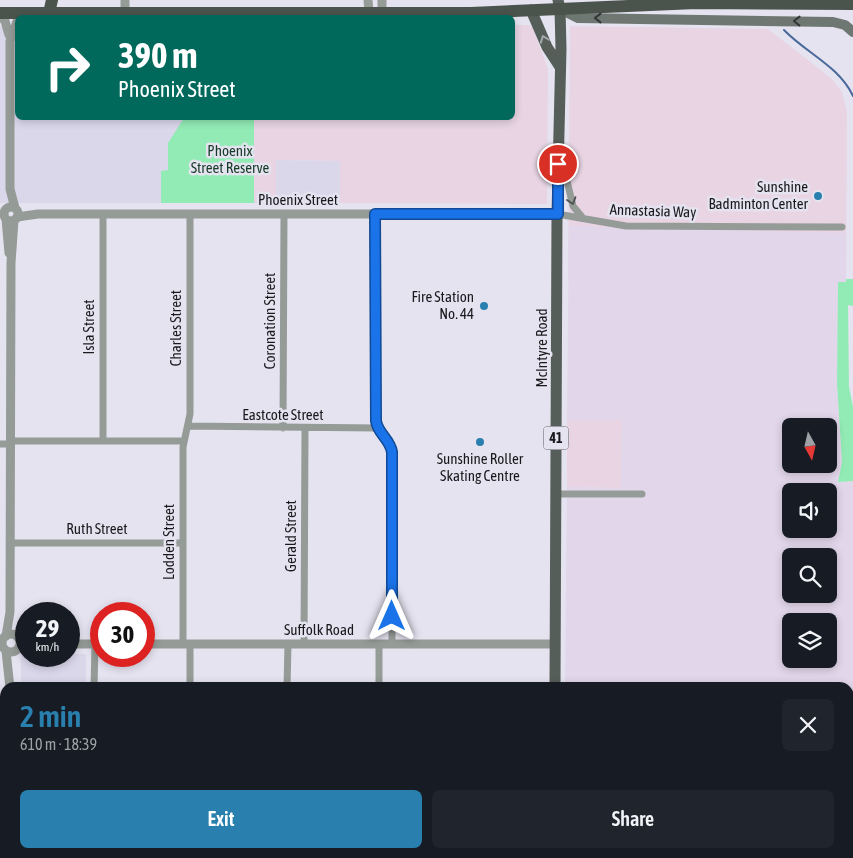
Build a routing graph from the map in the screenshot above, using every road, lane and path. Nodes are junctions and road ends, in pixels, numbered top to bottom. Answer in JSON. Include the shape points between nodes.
{"nodes":[{"id":1,"x":52,"y":0,"type":"edge"},
{"id":2,"x":368,"y":0,"type":"edge"},
{"id":3,"x":382,"y":0,"type":"edge"},
{"id":4,"x":560,"y":3,"type":"edge"},
{"id":5,"x":853,"y":4,"type":"edge"},
{"id":6,"x":125,"y":6,"type":"edge"},
{"id":7,"x":531,"y":10,"type":"junction"},
{"id":8,"x":49,"y":13,"type":"junction"},
{"id":9,"x":369,"y":13,"type":"junction"},
{"id":10,"x":382,"y":14,"type":"junction"},
{"id":11,"x":0,"y":15,"type":"edge"},
{"id":12,"x":35,"y":15,"type":"edge"},
{"id":13,"x":15,"y":16,"type":"edge"},
{"id":14,"x":850,"y":27,"type":"edge"},
{"id":15,"x":15,"y":30,"type":"edge"},
{"id":16,"x":10,"y":41,"type":"junction"},
{"id":17,"x":560,"y":67,"type":"junction"},
{"id":18,"x":558,"y":147,"type":"junction"},
{"id":19,"x":8,"y":214,"type":"edge"},
{"id":20,"x":103,"y":214,"type":"junction"},
{"id":21,"x":190,"y":214,"type":"junction"},
{"id":22,"x":284,"y":214,"type":"junction"},
{"id":23,"x":375,"y":214,"type":"junction"},
{"id":24,"x":558,"y":214,"type":"junction"},
{"id":25,"x":582,"y":218,"type":"junction"},
{"id":26,"x":842,"y":227,"type":"dead end"},
{"id":27,"x":189,"y":426,"type":"junction"},
{"id":28,"x":283,"y":428,"type":"junction"},
{"id":29,"x":378,"y":428,"type":"junction"},
{"id":30,"x":305,"y":429,"type":"junction"},
{"id":31,"x":103,"y":441,"type":"junction"},
{"id":32,"x":184,"y":441,"type":"junction"},
{"id":33,"x":10,"y":442,"type":"junction"},
{"id":34,"x":0,"y":444,"type":"edge"},
{"id":35,"x":556,"y":494,"type":"junction"},
{"id":36,"x":642,"y":494,"type":"dead end"},
{"id":37,"x":11,"y":543,"type":"junction"},
{"id":38,"x":183,"y":543,"type":"junction"},
{"id":39,"x":10,"y":612,"type":"junction"},
{"id":40,"x":15,"y":626,"type":"edge"},
{"id":41,"x":15,"y":637,"type":"edge"},
{"id":42,"x":155,"y":644,"type":"edge"},
{"id":43,"x":187,"y":644,"type":"junction"},
{"id":44,"x":288,"y":644,"type":"junction"},
{"id":45,"x":304,"y":644,"type":"junction"},
{"id":46,"x":379,"y":644,"type":"junction"},
{"id":47,"x":392,"y":644,"type":"junction"},
{"id":48,"x":555,"y":644,"type":"junction"},
{"id":49,"x":6,"y":645,"type":"edge"},
{"id":50,"x":96,"y":667,"type":"edge"},
{"id":51,"x":10,"y":682,"type":"edge"},
{"id":52,"x":95,"y":682,"type":"edge"},
{"id":53,"x":190,"y":682,"type":"edge"},
{"id":54,"x":287,"y":682,"type":"edge"},
{"id":55,"x":379,"y":682,"type":"edge"},
{"id":56,"x":555,"y":682,"type":"edge"}],
"edges":[{"from":1,"to":8,"type":"highway"},
{"from":2,"to":9,"type":"street"},
{"from":3,"to":10,"type":"street"},
{"from":4,"to":5,"type":"highway"},
{"from":4,"to":7,"type":"highway"},
{"from":14,"to":4,"type":"main road","one_way":true,"via":[[833,22],[578,18]]},
{"from":4,"to":17,"type":"main road","name":"McIntyre Road","number":"41"},
{"from":6,"to":8,"type":"highway"},
{"from":6,"to":9,"type":"highway"},
{"from":7,"to":10,"type":"highway"},
{"from":17,"to":7,"type":"main road","one_way":true,"via":[[547,47]]},
{"from":8,"to":12,"type":"highway"},
{"from":9,"to":10,"type":"highway"},
{"from":11,"to":13,"type":"highway"},
{"from":11,"to":16,"type":"street","via":[[5,21]]},
{"from":15,"to":16,"type":"street"},
{"from":16,"to":19,"type":"street"},
{"from":17,"to":18,"type":"main road","name":"McIntyre Road","number":"41"},
{"from":18,"to":24,"type":"main road","name":"McIntyre Road","number":"41"},
{"from":18,"to":25,"type":"street","one_way":true,"via":[[573,206]]},
{"from":19,"to":20,"type":"street","name":"Phoenix Street"},
{"from":19,"to":33,"type":"street"},
{"from":20,"to":21,"type":"street","name":"Phoenix Street"},
{"from":20,"to":31,"type":"street","name":"Isla Street"},
{"from":21,"to":22,"type":"street","name":"Phoenix Street"},
{"from":21,"to":27,"type":"street","name":"Charles Street"},
{"from":22,"to":23,"type":"street","name":"Phoenix Street"},
{"from":22,"to":28,"type":"street","name":"Coronation Street"},
{"from":23,"to":24,"type":"street","name":"Phoenix Street"},
{"from":23,"to":29,"type":"street"},
{"from":24,"to":25,"type":"street","name":"Annastasia Way"},
{"from":24,"to":35,"type":"main road","name":"McIntyre Road","number":"41"},
{"from":25,"to":26,"type":"street","name":"Annastasia Way","via":[[626,226]]},
{"from":27,"to":28,"type":"street","name":"Eastcote Street"},
{"from":27,"to":32,"type":"street","name":"Charles Street"},
{"from":28,"to":30,"type":"street","name":"Eastcote Street"},
{"from":29,"to":30,"type":"street","name":"Eastcote Street"},
{"from":29,"to":47,"type":"street","via":[[388,440],[392,452]]},
{"from":30,"to":45,"type":"street","name":"Gerald Street"},
{"from":31,"to":32,"type":"street"},
{"from":31,"to":33,"type":"street"},
{"from":32,"to":38,"type":"street","name":"Lodden Street"},
{"from":33,"to":34,"type":"street"},
{"from":33,"to":37,"type":"street"},
{"from":35,"to":36,"type":"street"},
{"from":35,"to":48,"type":"main road","name":"McIntyre Road","number":"41"},
{"from":37,"to":38,"type":"street","name":"Ruth Street"},
{"from":37,"to":39,"type":"street"},
{"from":38,"to":43,"type":"street","name":"Lodden Street"},
{"from":39,"to":40,"type":"street"},
{"from":39,"to":49,"type":"street"},
{"from":41,"to":49,"type":"street","via":[[11,635]]},
{"from":42,"to":43,"type":"street","name":"Suffolk Road"},
{"from":43,"to":44,"type":"street","name":"Suffolk Road"},
{"from":43,"to":53,"type":"street","name":"Lodden Street"},
{"from":44,"to":45,"type":"street","name":"Suffolk Road"},
{"from":44,"to":54,"type":"street"},
{"from":45,"to":46,"type":"street","name":"Suffolk Road"},
{"from":46,"to":47,"type":"street","name":"Suffolk Road"},
{"from":46,"to":55,"type":"street"},
{"from":47,"to":48,"type":"street","name":"Suffolk Road"},
{"from":48,"to":56,"type":"main road","name":"McIntyre Road","number":"41"},
{"from":49,"to":51,"type":"street"},
{"from":50,"to":52,"type":"street"}]}
